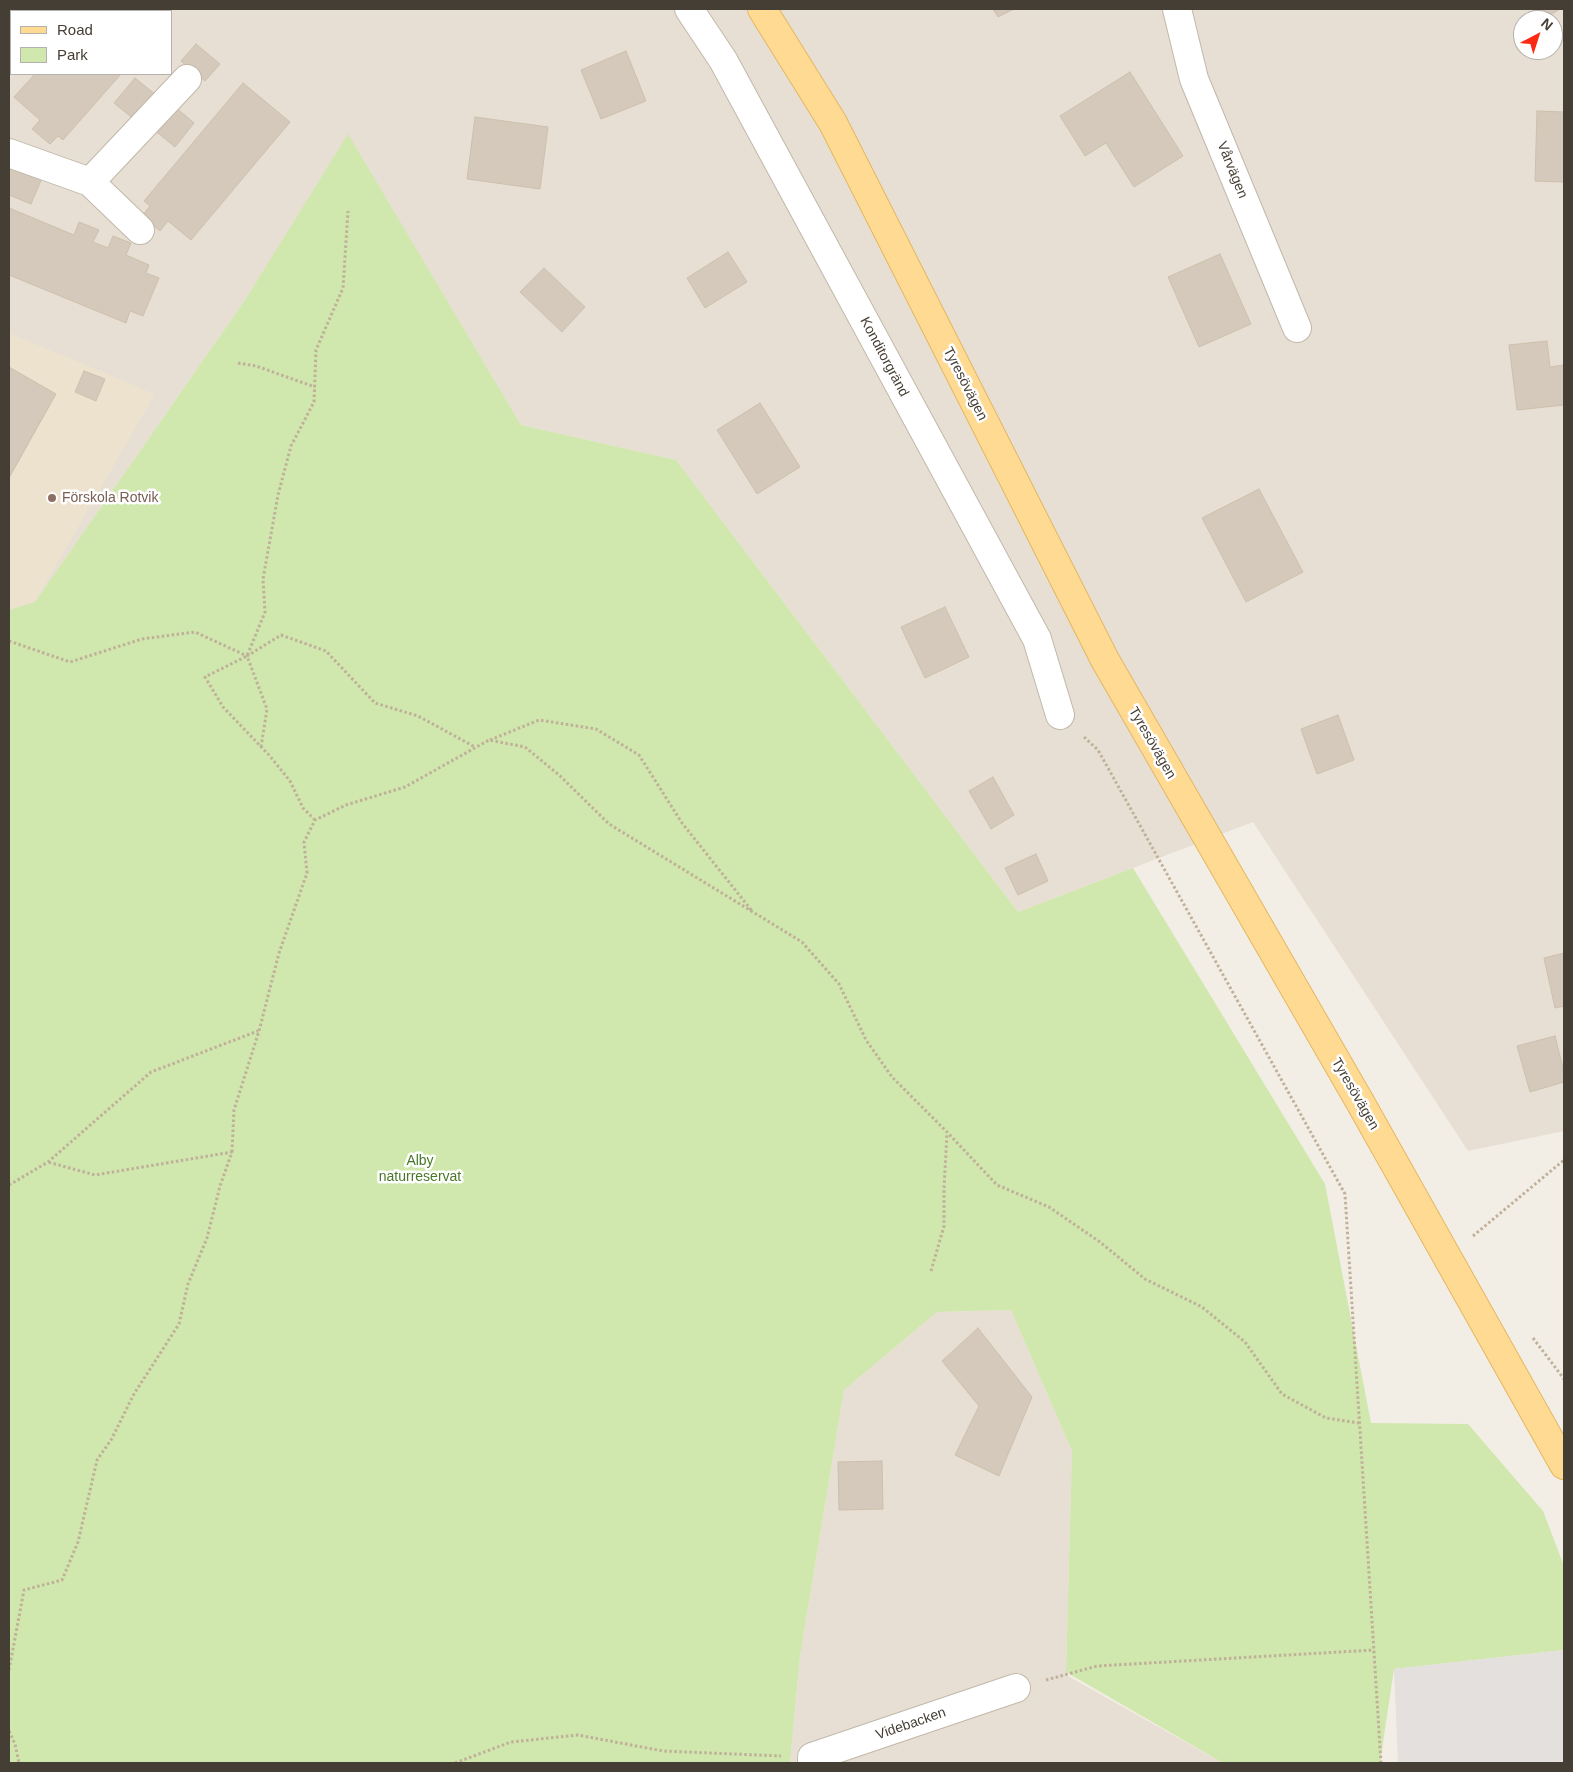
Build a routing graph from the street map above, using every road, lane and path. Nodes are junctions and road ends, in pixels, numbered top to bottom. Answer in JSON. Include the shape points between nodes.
{"nodes":[{"id":1,"x":689,"y":9,"type":"edge"},
{"id":2,"x":762,"y":9,"type":"edge"},
{"id":3,"x":1177,"y":9,"type":"edge"},
{"id":4,"x":187,"y":79,"type":"dead end"},
{"id":5,"x":9,"y":153,"type":"edge"},
{"id":6,"x":90,"y":182,"type":"junction"},
{"id":7,"x":348,"y":211,"type":"dead end"},
{"id":8,"x":140,"y":230,"type":"dead end"},
{"id":9,"x":1297,"y":328,"type":"dead end"},
{"id":10,"x":238,"y":363,"type":"dead end"},
{"id":11,"x":315,"y":387,"type":"junction"},
{"id":12,"x":9,"y":641,"type":"edge"},
{"id":13,"x":247,"y":656,"type":"junction"},
{"id":14,"x":1060,"y":716,"type":"joint"},
{"id":15,"x":489,"y":740,"type":"junction"},
{"id":16,"x":261,"y":747,"type":"junction"},
{"id":17,"x":475,"y":748,"type":"junction"},
{"id":18,"x":315,"y":820,"type":"junction"},
{"id":19,"x":755,"y":914,"type":"junction"},
{"id":20,"x":259,"y":1030,"type":"junction"},
{"id":21,"x":947,"y":1132,"type":"junction"},
{"id":22,"x":232,"y":1152,"type":"junction"},
{"id":23,"x":1564,"y":1160,"type":"edge"},
{"id":24,"x":48,"y":1162,"type":"junction"},
{"id":25,"x":9,"y":1185,"type":"edge"},
{"id":26,"x":1469,"y":1239,"type":"dead end"},
{"id":27,"x":931,"y":1271,"type":"dead end"},
{"id":28,"x":1528,"y":1332,"type":"dead end"},
{"id":29,"x":1564,"y":1379,"type":"edge"},
{"id":30,"x":1360,"y":1423,"type":"junction"},
{"id":31,"x":1564,"y":1465,"type":"edge"},
{"id":32,"x":1374,"y":1650,"type":"junction"},
{"id":33,"x":9,"y":1670,"type":"edge"},
{"id":34,"x":1016,"y":1688,"type":"joint"},
{"id":35,"x":9,"y":1731,"type":"edge"},
{"id":36,"x":812,"y":1760,"type":"edge"},
{"id":37,"x":19,"y":1763,"type":"edge"},
{"id":38,"x":456,"y":1763,"type":"edge"},
{"id":39,"x":1381,"y":1763,"type":"edge"}],
"edges":[{"from":1,"to":14,"type":"street","name":"Konditorgränd","via":[[723,60],[1036,639]]},
{"from":2,"to":31,"type":"main road","name":"Tyresövägen","via":[[833,123],[1105,660],[1360,1102]]},
{"from":3,"to":9,"type":"street","name":"Vårvägen","via":[[1194,80]]},
{"from":4,"to":6,"type":"street"},
{"from":5,"to":6,"type":"street"},
{"from":6,"to":8,"type":"street"},
{"from":7,"to":11,"type":"path","via":[[343,288],[316,350]]},
{"from":10,"to":11,"type":"path"},
{"from":11,"to":13,"type":"path","via":[[314,402],[291,446],[278,495],[263,579],[265,612]]},
{"from":12,"to":13,"type":"path","via":[[70,662],[142,639],[195,632]]},
{"from":13,"to":16,"type":"path","via":[[267,709]]},
{"from":13,"to":16,"type":"path","via":[[205,677],[223,707]]},
{"from":13,"to":17,"type":"path","via":[[281,634],[326,651],[375,704],[418,716]]},
{"from":14,"to":30,"type":"path","via":[[1098,750],[1345,1194]]},
{"from":15,"to":17,"type":"path"},
{"from":15,"to":19,"type":"path","via":[[526,747],[609,824]]},
{"from":15,"to":19,"type":"path","via":[[538,720],[596,729],[639,755],[682,823]]},
{"from":16,"to":18,"type":"path","via":[[290,781],[303,808]]},
{"from":17,"to":18,"type":"path","via":[[405,787],[346,805]]},
{"from":18,"to":20,"type":"path","via":[[304,842],[307,873],[279,953]]},
{"from":19,"to":21,"type":"path","via":[[802,942],[839,984],[866,1040],[892,1077]]},
{"from":20,"to":22,"type":"path","via":[[234,1110]]},
{"from":20,"to":24,"type":"path","via":[[151,1072]]},
{"from":21,"to":27,"type":"path","via":[[944,1226]]},
{"from":21,"to":30,"type":"path","via":[[997,1185],[1049,1207],[1100,1242],[1145,1279],[1202,1307],[1245,1342],[1282,1394],[1326,1418]]},
{"from":22,"to":24,"type":"path","via":[[95,1175]]},
{"from":22,"to":33,"type":"path","via":[[178,1324],[97,1460],[78,1542],[62,1580],[24,1590]]},
{"from":23,"to":26,"type":"path"},
{"from":24,"to":25,"type":"path"},
{"from":28,"to":29,"type":"path"},
{"from":30,"to":32,"type":"path"},
{"from":32,"to":34,"type":"path","via":[[1097,1666]]},
{"from":32,"to":39,"type":"path","via":[[1373,1633]]},
{"from":34,"to":36,"type":"street","name":"Videbacken"},
{"from":35,"to":37,"type":"path"},
{"from":36,"to":38,"type":"path","via":[[663,1751],[578,1735],[511,1742]]}]}
